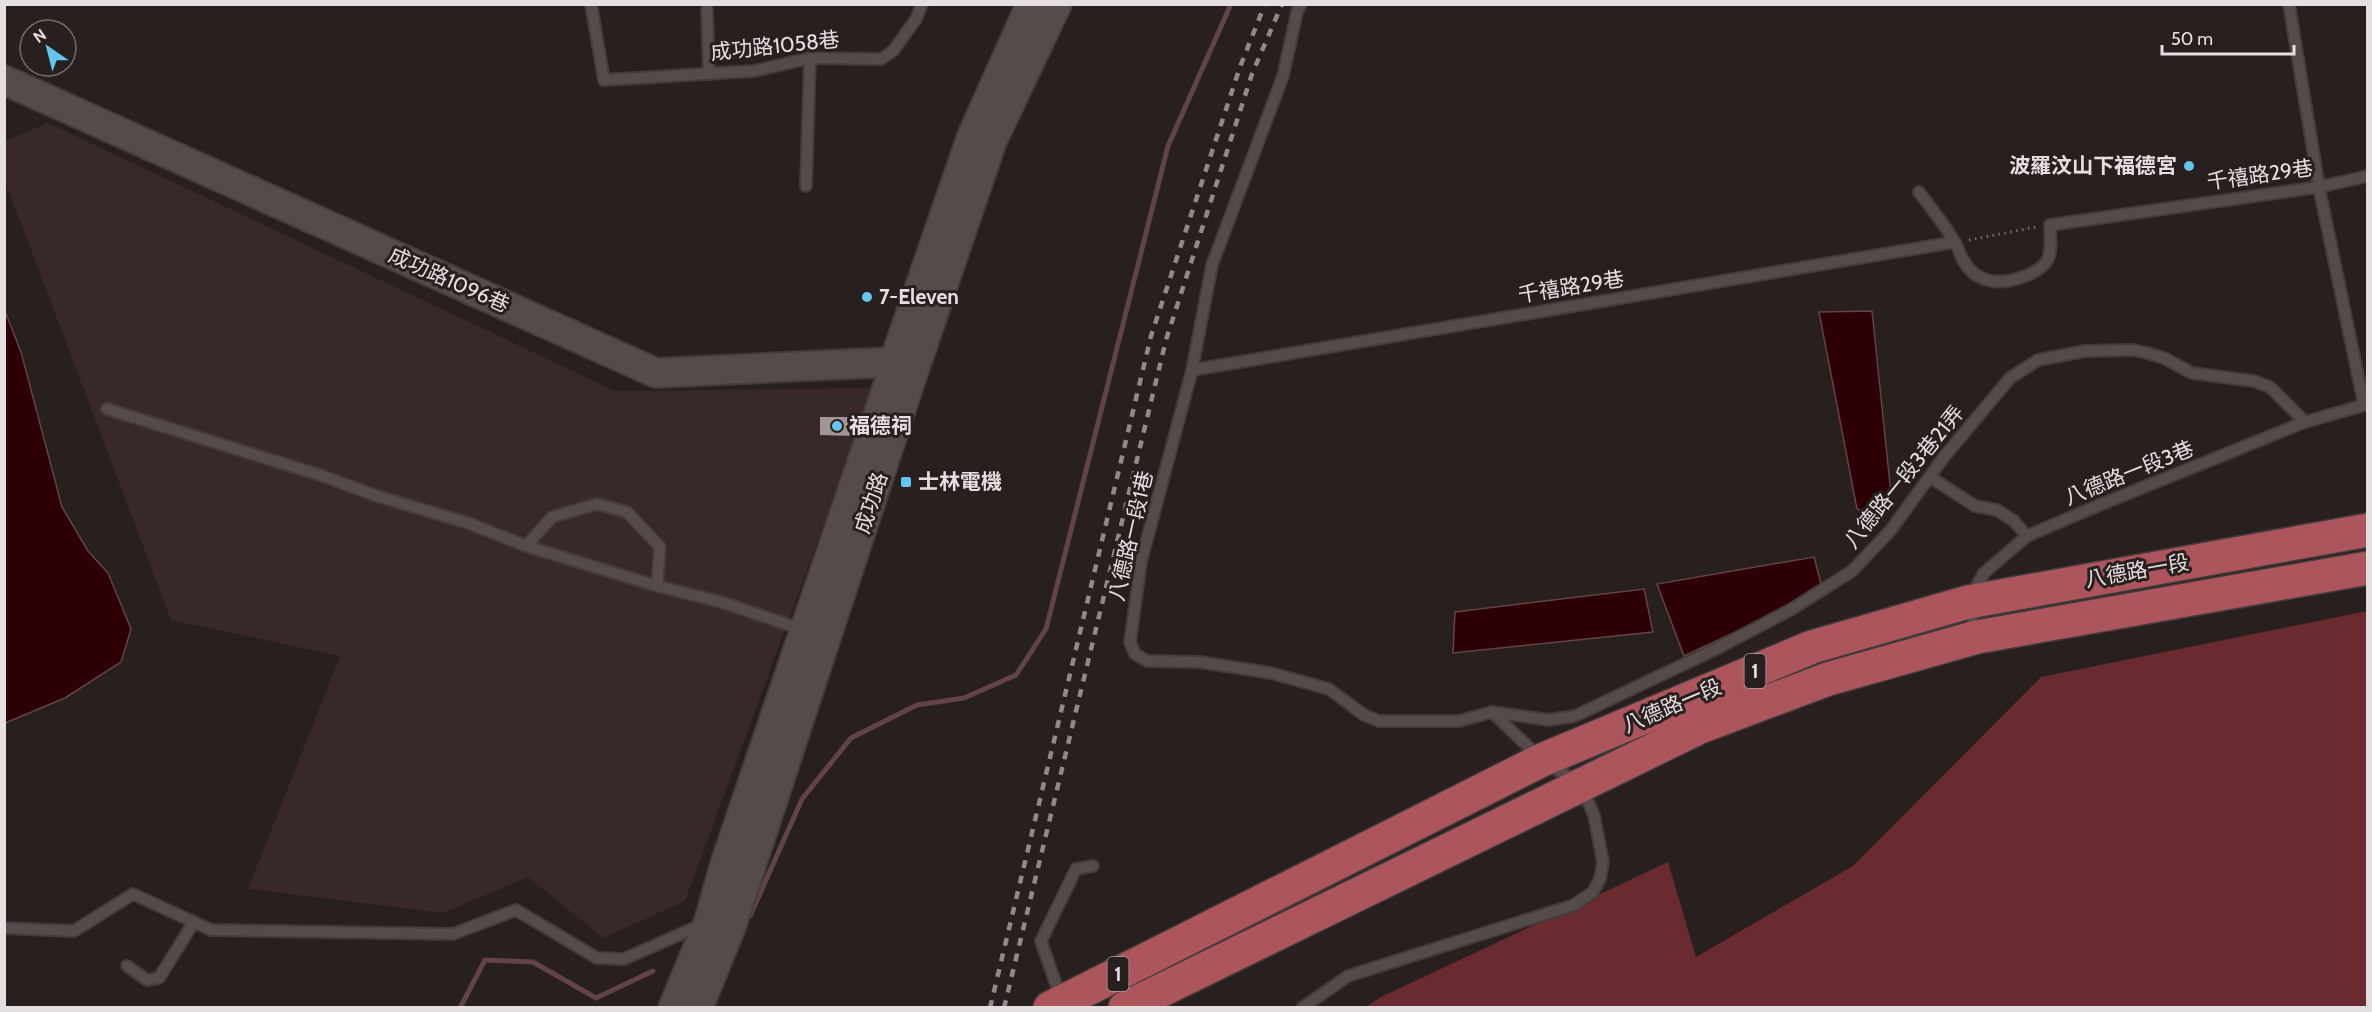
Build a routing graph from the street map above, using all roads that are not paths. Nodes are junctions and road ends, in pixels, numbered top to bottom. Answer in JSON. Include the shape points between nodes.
{"nodes":[{"id":1,"x":591,"y":4,"type":"edge"},
{"id":2,"x":922,"y":4,"type":"edge"},
{"id":3,"x":1031,"y":4,"type":"edge"},
{"id":4,"x":1057,"y":4,"type":"edge"},
{"id":5,"x":1301,"y":4,"type":"edge"},
{"id":6,"x":2289,"y":4,"type":"edge"},
{"id":7,"x":707,"y":10,"type":"dead end"},
{"id":8,"x":810,"y":58,"type":"junction"},
{"id":9,"x":709,"y":74,"type":"junction"},
{"id":10,"x":4,"y":80,"type":"edge"},
{"id":11,"x":2367,"y":176,"type":"edge"},
{"id":12,"x":806,"y":186,"type":"dead end"},
{"id":13,"x":2319,"y":187,"type":"junction"},
{"id":14,"x":1919,"y":192,"type":"dead end"},
{"id":15,"x":1955,"y":242,"type":"junction"},
{"id":16,"x":904,"y":364,"type":"junction"},
{"id":17,"x":1192,"y":370,"type":"junction"},
{"id":18,"x":2366,"y":405,"type":"edge"},
{"id":19,"x":107,"y":409,"type":"dead end"},
{"id":20,"x":2305,"y":422,"type":"junction"},
{"id":21,"x":1930,"y":477,"type":"junction"},
{"id":22,"x":2367,"y":530,"type":"edge"},
{"id":23,"x":2027,"y":537,"type":"junction"},
{"id":24,"x":526,"y":546,"type":"junction"},
{"id":25,"x":2367,"y":568,"type":"edge"},
{"id":26,"x":657,"y":586,"type":"junction"},
{"id":27,"x":1968,"y":602,"type":"junction"},
{"id":28,"x":817,"y":634,"type":"junction"},
{"id":29,"x":1977,"y":637,"type":"junction"},
{"id":30,"x":1492,"y":712,"type":"junction"},
{"id":31,"x":1542,"y":760,"type":"junction"},
{"id":32,"x":1580,"y":784,"type":"junction"},
{"id":33,"x":1093,"y":866,"type":"dead end"},
{"id":34,"x":194,"y":922,"type":"junction"},
{"id":35,"x":720,"y":924,"type":"junction"},
{"id":36,"x":4,"y":928,"type":"edge"},
{"id":37,"x":127,"y":966,"type":"dead end"},
{"id":38,"x":1056,"y":1005,"type":"edge"},
{"id":39,"x":673,"y":1008,"type":"edge"},
{"id":40,"x":698,"y":1008,"type":"edge"},
{"id":41,"x":1125,"y":1008,"type":"edge"},
{"id":42,"x":1302,"y":1008,"type":"edge"}],
"edges":[{"from":1,"to":9,"type":"lane","name":"成功路1058巷","via":[[604,80]]},
{"from":2,"to":8,"type":"lane","name":"成功路1058巷","via":[[916,20],[893,51],[881,59]]},
{"from":3,"to":16,"type":"street","name":"成功路","via":[[972,136]]},
{"from":4,"to":16,"type":"street","name":"成功路","via":[[992,141]]},
{"from":5,"to":17,"type":"lane","name":"八德路一段1巷","via":[[1283,76],[1212,265]]},
{"from":6,"to":13,"type":"lane","name":"八德路一段3巷"},
{"from":7,"to":9,"type":"lane"},
{"from":8,"to":9,"type":"lane","name":"成功路1058巷","via":[[754,71]]},
{"from":8,"to":12,"type":"lane"},
{"from":10,"to":16,"type":"street","name":"成功路1096巷","via":[[656,373]]},
{"from":11,"to":13,"type":"lane","name":"千禧路29巷"},
{"from":13,"to":15,"type":"lane","name":"千禧路29巷","via":[[2050,225],[2048,262],[2040,271],[2013,280],[1989,282],[1971,272]]},
{"from":13,"to":18,"type":"lane","name":"八德路一段3巷"},
{"from":14,"to":15,"type":"lane"},
{"from":15,"to":17,"type":"lane","name":"千禧路29巷"},
{"from":16,"to":28,"type":"street","name":"成功路"},
{"from":17,"to":30,"type":"lane","name":"八德路一段1巷","via":[[1141,562],[1130,642],[1135,654],[1146,661],[1200,662],[1329,689],[1364,715],[1379,721],[1459,721]]},
{"from":18,"to":20,"type":"lane","name":"八德路一段3巷"},
{"from":19,"to":24,"type":"lane","via":[[468,523]]},
{"from":20,"to":21,"type":"lane","name":"八德路一段3巷21弄","via":[[2270,387],[2254,381],[2192,373],[2164,358],[2133,350],[2085,351],[2038,360],[2010,378]]},
{"from":20,"to":23,"type":"lane","name":"八德路一段3巷"},
{"from":21,"to":23,"type":"lane","via":[[1975,506],[1996,510],[2014,521]]},
{"from":21,"to":30,"type":"lane","name":"八德路一段3巷21弄","via":[[1890,531],[1852,571],[1792,609],[1575,716],[1549,720]]},
{"from":22,"to":27,"type":"main road","name":"八德路一段","number":"1"},
{"from":23,"to":27,"type":"lane","name":"八德路一段3巷","via":[[1984,573]]},
{"from":24,"to":26,"type":"lane"},
{"from":24,"to":26,"type":"lane","via":[[552,517],[597,504],[627,512],[660,547]]},
{"from":25,"to":29,"type":"main road","name":"八德路一段","number":"1"},
{"from":26,"to":28,"type":"lane","via":[[722,602]]},
{"from":27,"to":29,"type":"lane"},
{"from":27,"to":31,"type":"main road","name":"八德路一段","number":"1","via":[[1812,647]]},
{"from":28,"to":35,"type":"street","name":"成功路"},
{"from":29,"to":32,"type":"main road","name":"八德路一段","number":"1","via":[[1828,679],[1711,723]]},
{"from":30,"to":31,"type":"lane"},
{"from":31,"to":32,"type":"lane"},
{"from":31,"to":38,"type":"main road","name":"八德路一段","number":"1"},
{"from":32,"to":41,"type":"main road","name":"八德路一段","number":"1"},
{"from":32,"to":42,"type":"lane","via":[[1594,814],[1603,862],[1593,892],[1574,905],[1348,976]]},
{"from":33,"to":38,"type":"lane","via":[[1076,869],[1041,941]]},
{"from":34,"to":35,"type":"lane","via":[[211,930],[453,934],[516,910],[597,958],[624,959]]},
{"from":34,"to":36,"type":"lane","via":[[133,894],[74,931]]},
{"from":34,"to":37,"type":"lane","via":[[159,978],[147,980]]},
{"from":35,"to":39,"type":"street","name":"成功路"},
{"from":35,"to":40,"type":"street","name":"成功路"}]}
